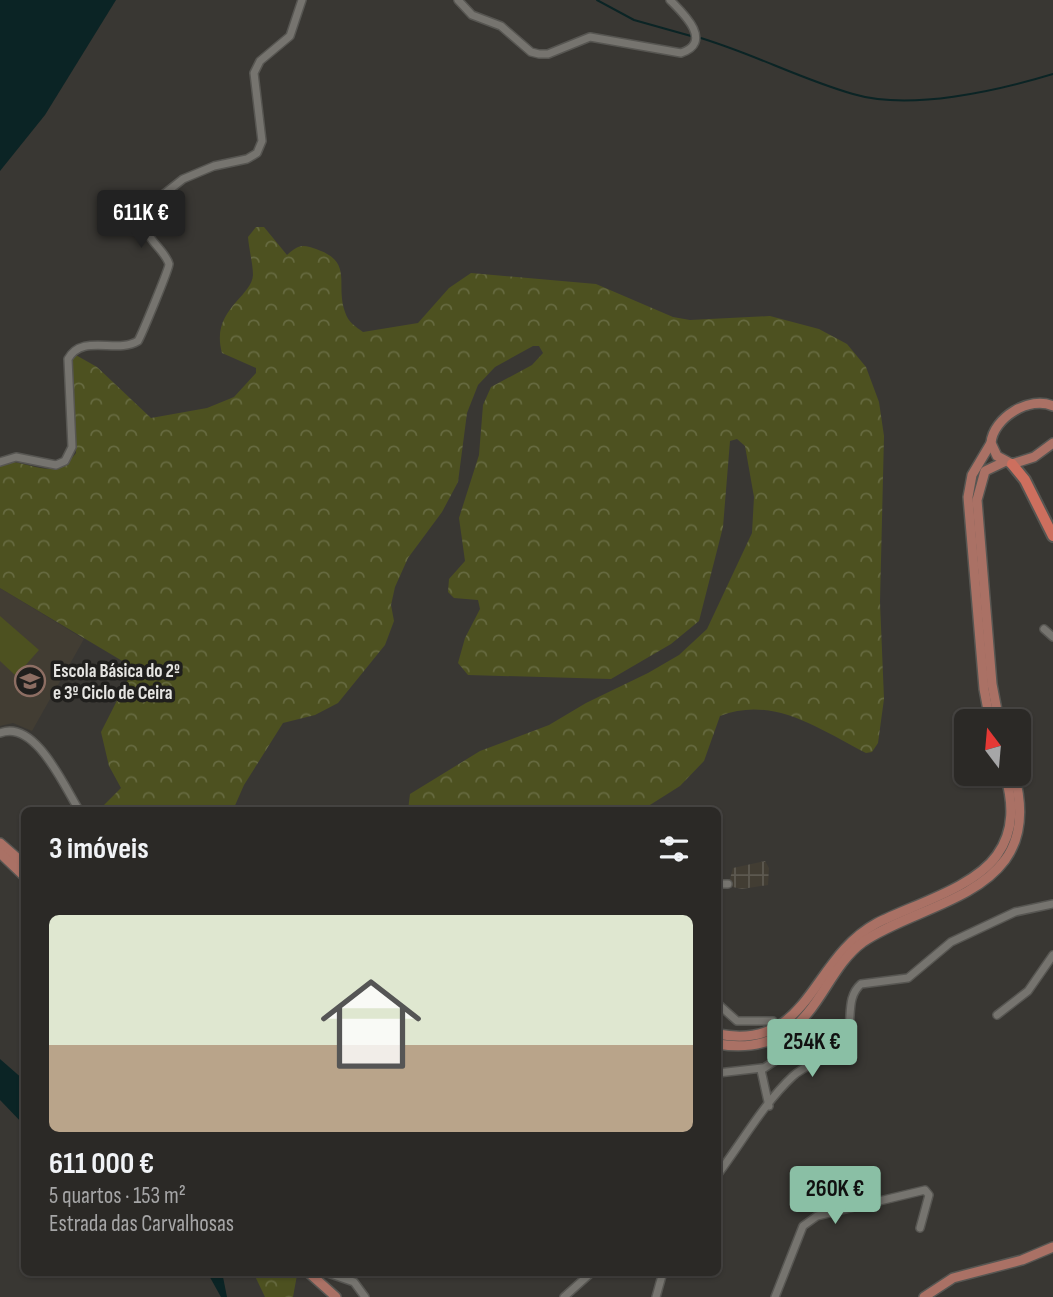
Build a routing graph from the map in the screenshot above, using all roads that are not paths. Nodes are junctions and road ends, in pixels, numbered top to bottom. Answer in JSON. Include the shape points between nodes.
{"nodes":[{"id":1,"x":302,"y":0,"type":"edge"},
{"id":2,"x":458,"y":0,"type":"edge"},
{"id":3,"x":670,"y":0,"type":"edge"},
{"id":4,"x":1052,"y":405,"type":"edge"},
{"id":5,"x":991,"y":443,"type":"junction"},
{"id":6,"x":1052,"y":444,"type":"edge"},
{"id":7,"x":0,"y":462,"type":"edge"},
{"id":8,"x":1008,"y":463,"type":"junction"},
{"id":9,"x":1053,"y":536,"type":"edge"},
{"id":10,"x":1044,"y":629,"type":"dead end"},
{"id":11,"x":1053,"y":637,"type":"edge"},
{"id":12,"x":988,"y":709,"type":"edge"},
{"id":13,"x":997,"y":709,"type":"edge"},
{"id":14,"x":0,"y":733,"type":"edge"},
{"id":15,"x":1007,"y":786,"type":"edge"},
{"id":16,"x":1016,"y":786,"type":"edge"},
{"id":17,"x":77,"y":807,"type":"edge"},
{"id":18,"x":0,"y":843,"type":"edge"},
{"id":19,"x":0,"y":853,"type":"edge"},
{"id":20,"x":21,"y":861,"type":"edge"},
{"id":21,"x":21,"y":873,"type":"edge"},
{"id":22,"x":721,"y":884,"type":"edge"},
{"id":23,"x":728,"y":884,"type":"dead end"},
{"id":24,"x":1053,"y":904,"type":"edge"},
{"id":25,"x":1053,"y":955,"type":"edge"},
{"id":26,"x":721,"y":1007,"type":"edge"},
{"id":27,"x":997,"y":1015,"type":"dead end"},
{"id":28,"x":773,"y":1021,"type":"dead end"},
{"id":29,"x":721,"y":1034,"type":"edge"},
{"id":30,"x":787,"y":1042,"type":"dead end"},
{"id":31,"x":721,"y":1044,"type":"edge"},
{"id":32,"x":762,"y":1068,"type":"junction"},
{"id":33,"x":721,"y":1073,"type":"edge"},
{"id":34,"x":769,"y":1105,"type":"junction"},
{"id":35,"x":721,"y":1170,"type":"edge"},
{"id":36,"x":920,"y":1228,"type":"dead end"},
{"id":37,"x":1053,"y":1247,"type":"edge"},
{"id":38,"x":312,"y":1276,"type":"edge"},
{"id":39,"x":337,"y":1276,"type":"edge"},
{"id":40,"x":588,"y":1276,"type":"edge"},
{"id":41,"x":662,"y":1276,"type":"edge"},
{"id":42,"x":336,"y":1297,"type":"edge"},
{"id":43,"x":365,"y":1297,"type":"edge"},
{"id":44,"x":564,"y":1297,"type":"edge"},
{"id":45,"x":656,"y":1297,"type":"edge"},
{"id":46,"x":775,"y":1297,"type":"edge"},
{"id":47,"x":924,"y":1297,"type":"edge"}],
"edges":[{"from":1,"to":7,"type":"street","via":[[290,36],[260,61],[254,73],[262,141],[257,153],[183,178],[164,194],[149,218],[147,232],[167,258],[169,270],[138,341],[123,347],[86,345],[71,353],[69,454],[56,465],[16,457]]},
{"from":2,"to":3,"type":"street","via":[[472,15],[501,26],[531,52],[540,54],[590,37],[670,54],[687,51],[696,33]]},
{"from":4,"to":5,"type":"main road","via":[[1025,407],[1000,423]]},
{"from":5,"to":8,"type":"main road","via":[[994,453]]},
{"from":5,"to":12,"type":"main road","via":[[972,475],[968,497]]},
{"from":6,"to":8,"type":"main road","via":[[1025,461]]},
{"from":8,"to":9,"type":"highway","via":[[1025,480]]},
{"from":8,"to":13,"type":"main road","via":[[985,471],[977,500]]},
{"from":10,"to":11,"type":"street"},
{"from":14,"to":17,"type":"street","via":[[14,730],[32,738]]},
{"from":15,"to":29,"type":"main road","via":[[1010,826],[1002,848],[985,869],[853,939],[828,965],[799,1010],[779,1027],[751,1037]]},
{"from":16,"to":31,"type":"main road","via":[[1018,830],[1007,857],[989,877],[854,949],[789,1032],[756,1045]]},
{"from":18,"to":20,"type":"main road"},
{"from":19,"to":21,"type":"main road"},
{"from":22,"to":23,"type":"street"},
{"from":24,"to":34,"type":"street","via":[[1016,912],[947,944],[913,975],[873,980],[857,988],[844,1042],[793,1075]]},
{"from":25,"to":27,"type":"street","via":[[1028,991]]},
{"from":26,"to":28,"type":"street","via":[[737,1021]]},
{"from":30,"to":32,"type":"street","via":[[787,1053]]},
{"from":32,"to":33,"type":"street"},
{"from":32,"to":34,"type":"street"},
{"from":34,"to":35,"type":"street"},
{"from":36,"to":46,"type":"street","via":[[929,1195],[925,1190],[817,1216],[803,1226]]},
{"from":37,"to":47,"type":"main road","via":[[953,1278]]},
{"from":38,"to":42,"type":"main road"},
{"from":39,"to":43,"type":"street","via":[[354,1282]]},
{"from":40,"to":44,"type":"street"},
{"from":41,"to":45,"type":"street"}]}
